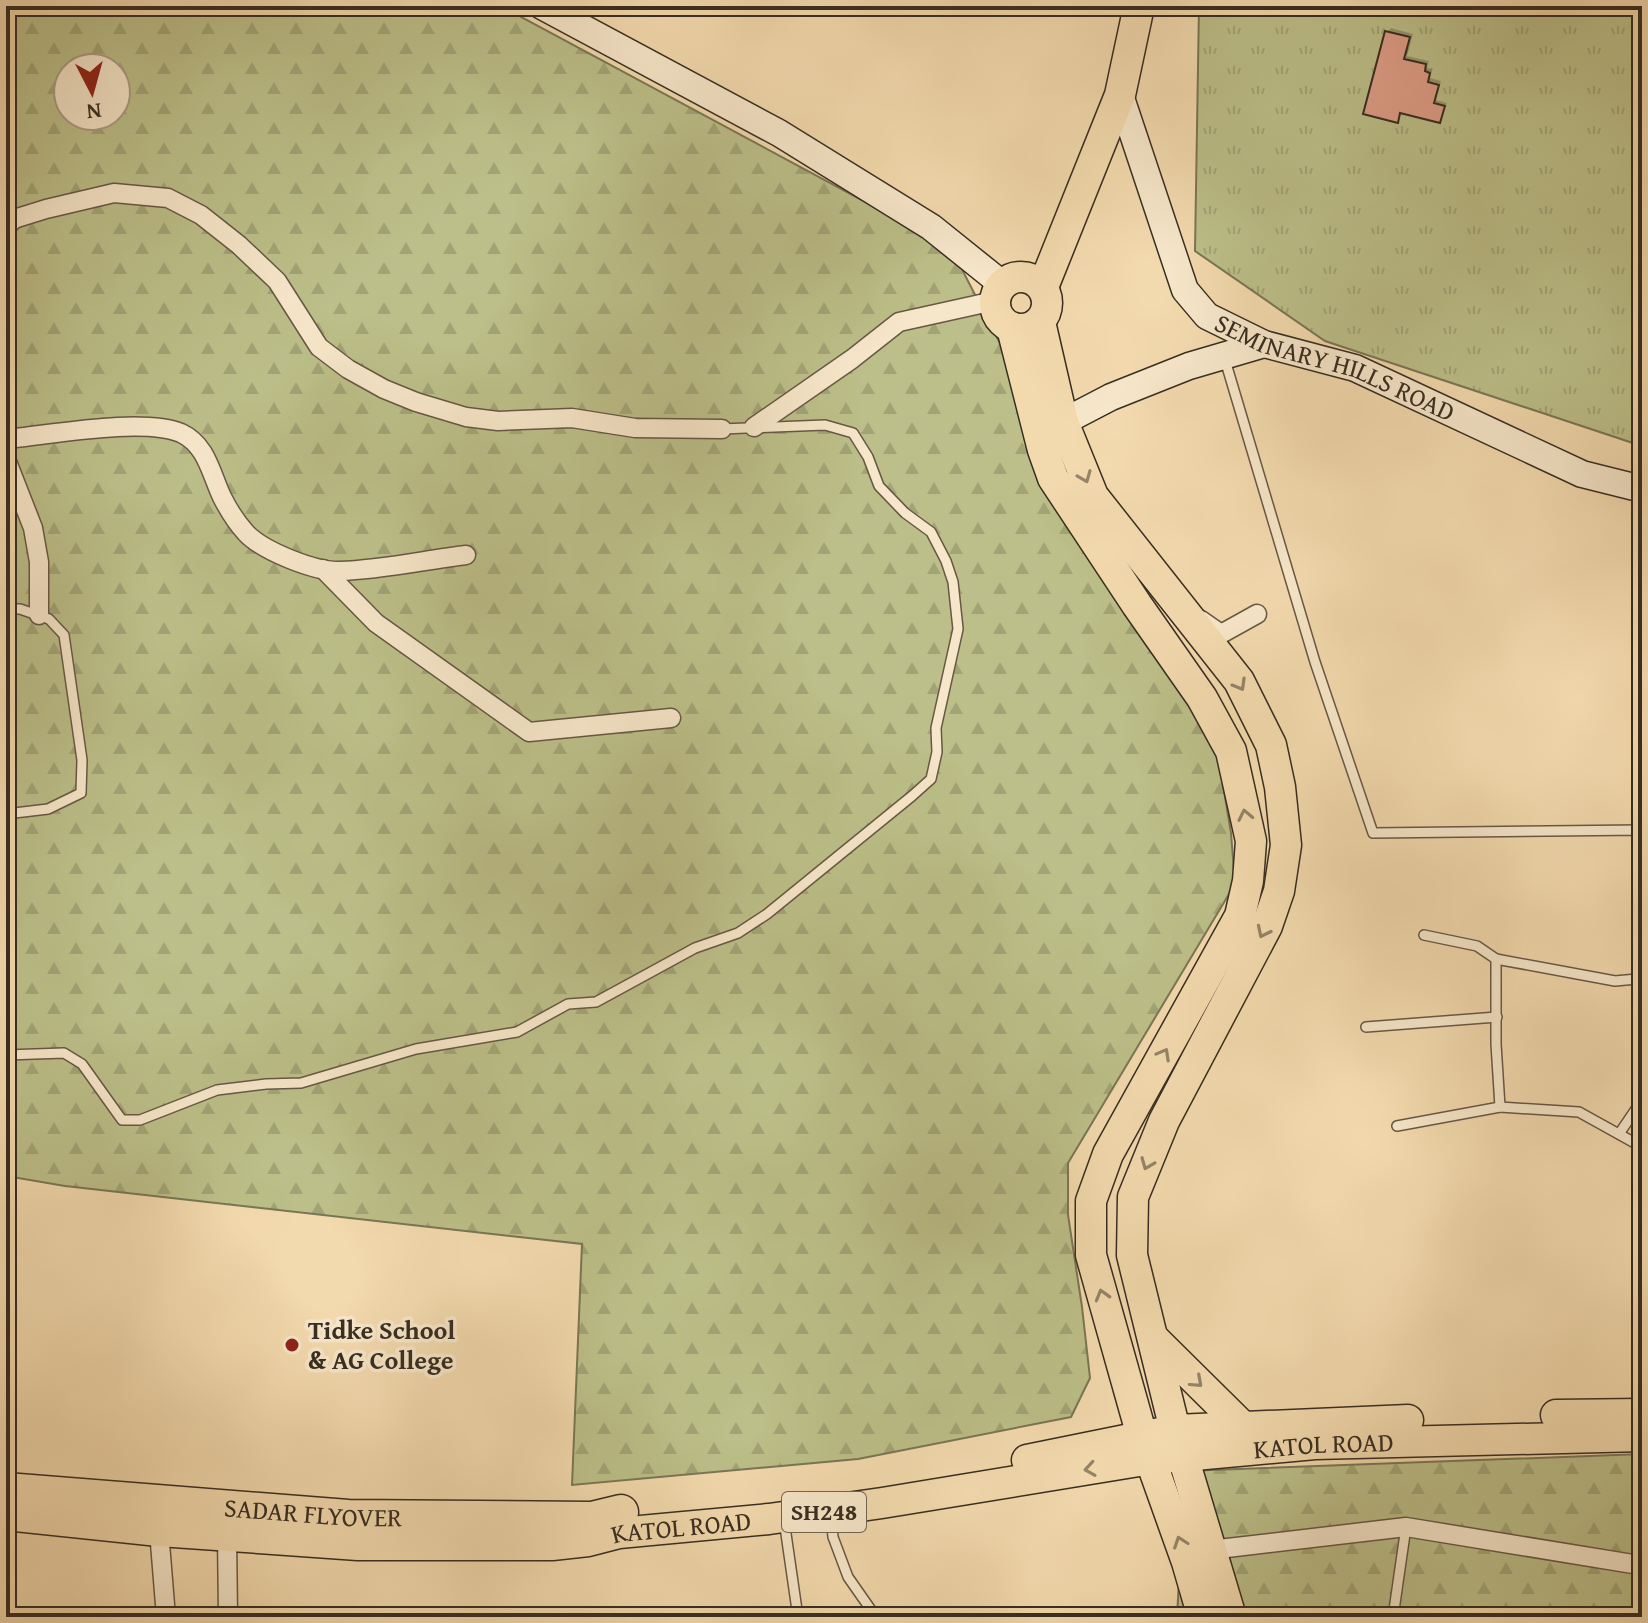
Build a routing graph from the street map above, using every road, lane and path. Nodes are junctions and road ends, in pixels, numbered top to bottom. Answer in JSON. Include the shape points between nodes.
{"nodes":[{"id":1,"x":542,"y":6,"type":"edge"},
{"id":2,"x":1139,"y":6,"type":"edge"},
{"id":3,"x":1120,"y":95,"type":"junction"},
{"id":4,"x":6,"y":227,"type":"edge"},
{"id":5,"x":1043,"y":287,"type":"junction"},
{"id":6,"x":998,"y":292,"type":"junction"},
{"id":7,"x":1026,"y":325,"type":"junction"},
{"id":8,"x":1264,"y":344,"type":"junction"},
{"id":9,"x":1224,"y":357,"type":"junction"},
{"id":10,"x":1063,"y":422,"type":"junction"},
{"id":11,"x":754,"y":427,"type":"junction"},
{"id":12,"x":722,"y":429,"type":"joint"},
{"id":13,"x":6,"y":439,"type":"edge"},
{"id":14,"x":6,"y":459,"type":"edge"},
{"id":15,"x":1642,"y":489,"type":"edge"},
{"id":16,"x":466,"y":555,"type":"dead end"},
{"id":17,"x":323,"y":569,"type":"junction"},
{"id":18,"x":1180,"y":605,"type":"junction"},
{"id":19,"x":6,"y":609,"type":"edge"},
{"id":20,"x":1257,"y":614,"type":"dead end"},
{"id":21,"x":39,"y":615,"type":"junction"},
{"id":22,"x":671,"y":718,"type":"dead end"},
{"id":23,"x":6,"y":814,"type":"edge"},
{"id":24,"x":1424,"y":935,"type":"dead end"},
{"id":25,"x":1496,"y":959,"type":"junction"},
{"id":26,"x":1640,"y":981,"type":"edge"},
{"id":27,"x":1497,"y":1017,"type":"junction"},
{"id":28,"x":1366,"y":1027,"type":"dead end"},
{"id":29,"x":6,"y":1055,"type":"edge"},
{"id":30,"x":1642,"y":1100,"type":"edge"},
{"id":31,"x":1500,"y":1107,"type":"junction"},
{"id":32,"x":1397,"y":1126,"type":"dead end"},
{"id":33,"x":1619,"y":1134,"type":"junction"},
{"id":34,"x":1642,"y":1147,"type":"edge"},
{"id":35,"x":1152,"y":1336,"type":"junction"},
{"id":36,"x":1642,"y":1414,"type":"edge"},
{"id":37,"x":1243,"y":1427,"type":"junction"},
{"id":38,"x":1642,"y":1436,"type":"edge"},
{"id":39,"x":1180,"y":1443,"type":"junction"},
{"id":40,"x":1146,"y":1448,"type":"junction"},
{"id":41,"x":6,"y":1478,"type":"edge"},
{"id":42,"x":6,"y":1490,"type":"edge"},
{"id":43,"x":6,"y":1499,"type":"edge"},
{"id":44,"x":831,"y":1511,"type":"junction"},
{"id":45,"x":6,"y":1515,"type":"edge"},
{"id":46,"x":783,"y":1517,"type":"junction"},
{"id":47,"x":620,"y":1522,"type":"junction"},
{"id":48,"x":550,"y":1526,"type":"junction"},
{"id":49,"x":1406,"y":1527,"type":"junction"},
{"id":50,"x":159,"y":1531,"type":"junction"},
{"id":51,"x":227,"y":1535,"type":"junction"},
{"id":52,"x":1210,"y":1550,"type":"junction"},
{"id":53,"x":1639,"y":1565,"type":"dead end"},
{"id":54,"x":166,"y":1617,"type":"edge"},
{"id":55,"x":228,"y":1617,"type":"edge"},
{"id":56,"x":798,"y":1617,"type":"edge"},
{"id":57,"x":876,"y":1617,"type":"edge"},
{"id":58,"x":1203,"y":1617,"type":"edge"},
{"id":59,"x":1231,"y":1617,"type":"edge"},
{"id":60,"x":1393,"y":1617,"type":"edge"}],
"edges":[{"from":1,"to":6,"type":"street","via":[[779,133],[931,227]]},
{"from":2,"to":3,"type":"main road"},
{"from":3,"to":5,"type":"main road"},
{"from":3,"to":8,"type":"street","name":"SEMINARY HILLS ROAD","via":[[1185,290],[1207,316]]},
{"from":4,"to":12,"type":"street","via":[[14,219],[114,193],[168,198],[201,215],[239,245],[277,281],[319,347],[384,389],[466,417],[498,421],[572,418],[635,428]]},
{"from":5,"to":6,"type":"main road","via":[[1031,278],[1016,277]]},
{"from":5,"to":7,"type":"main road","via":[[1047,311]]},
{"from":6,"to":7,"type":"main road","via":[[996,312],[1002,322]]},
{"from":6,"to":11,"type":"street","via":[[899,322]]},
{"from":7,"to":10,"type":"main road"},
{"from":40,"to":7,"type":"main road","one_way":true,"via":[[1091,1255],[1091,1201],[1108,1154],[1240,916],[1251,841],[1231,751],[1210,711],[1053,478],[1043,450]]},
{"from":8,"to":9,"type":"street"},
{"from":8,"to":15,"type":"street","name":"SEMINARY HILLS ROAD","via":[[1355,368],[1582,474]]},
{"from":9,"to":10,"type":"street","via":[[1189,366]]},
{"from":9,"to":26,"type":"lane","via":[[1315,662],[1373,833],[1642,830]]},
{"from":10,"to":18,"type":"main road","one_way":true,"via":[[1093,496]]},
{"from":11,"to":12,"type":"lane"},
{"from":11,"to":29,"type":"lane","via":[[825,425],[853,433],[879,486],[931,532],[946,561],[958,629],[936,728],[931,779],[912,796],[738,933],[695,948],[596,1002],[568,1004],[517,1032],[416,1049],[301,1083],[217,1090],[140,1120],[122,1120],[82,1064],[64,1053]]},
{"from":13,"to":17,"type":"street","via":[[131,428],[182,434],[200,446],[224,502],[247,535]]},
{"from":14,"to":21,"type":"street","via":[[33,528]]},
{"from":16,"to":17,"type":"street"},
{"from":17,"to":22,"type":"street","via":[[376,623],[529,732]]},
{"from":18,"to":20,"type":"street","via":[[1221,634]]},
{"from":18,"to":35,"type":"main road","one_way":true,"via":[[1239,681],[1271,745],[1286,845],[1267,926],[1164,1121],[1133,1197],[1132,1255]]},
{"from":19,"to":21,"type":"lane"},
{"from":21,"to":23,"type":"lane","via":[[64,635],[82,760],[81,793],[48,809]]},
{"from":24,"to":25,"type":"lane","via":[[1477,946]]},
{"from":25,"to":26,"type":"lane"},
{"from":25,"to":27,"type":"lane"},
{"from":27,"to":28,"type":"lane"},
{"from":27,"to":31,"type":"lane"},
{"from":30,"to":33,"type":"lane"},
{"from":31,"to":32,"type":"lane"},
{"from":31,"to":33,"type":"lane","via":[[1579,1112]]},
{"from":33,"to":34,"type":"lane"},
{"from":35,"to":37,"type":"main road","one_way":true},
{"from":35,"to":39,"type":"main road"},
{"from":36,"to":37,"type":"main road","name":"KATOL ROAD","number":"SH248"},
{"from":37,"to":39,"type":"main road","name":"KATOL ROAD","number":"SH248"},
{"from":38,"to":39,"type":"main road","name":"KATOL ROAD","number":"SH248"},
{"from":39,"to":40,"type":"main road","name":"KATOL ROAD","number":"SH248"},
{"from":39,"to":52,"type":"main road"},
{"from":40,"to":44,"type":"main road","name":"KATOL ROAD","number":"SH248","one_way":true},
{"from":40,"to":47,"type":"main road","name":"KATOL ROAD","number":"SH248"},
{"from":58,"to":40,"type":"main road","one_way":true},
{"from":41,"to":47,"type":"main road","name":"KATOL ROAD","number":"SH248"},
{"from":42,"to":48,"type":"highway","name":"SADAR FLYOVER","via":[[348,1517]]},
{"from":43,"to":48,"type":"highway","name":"SADAR FLYOVER","via":[[351,1528]]},
{"from":44,"to":46,"type":"main road","name":"KATOL ROAD","number":"SH248"},
{"from":44,"to":57,"type":"lane","via":[[833,1537],[848,1577]]},
{"from":45,"to":50,"type":"main road","name":"KATOL ROAD","number":"SH248"},
{"from":46,"to":47,"type":"main road","name":"KATOL ROAD","number":"SH248"},
{"from":46,"to":56,"type":"lane"},
{"from":47,"to":48,"type":"highway","name":"SADAR FLYOVER","via":[[592,1519]]},
{"from":47,"to":51,"type":"main road","name":"KATOL ROAD","number":"SH248","via":[[588,1541],[552,1545],[358,1545]]},
{"from":49,"to":52,"type":"street"},
{"from":49,"to":53,"type":"street"},
{"from":49,"to":60,"type":"lane"},
{"from":50,"to":51,"type":"main road","name":"KATOL ROAD","number":"SH248"},
{"from":50,"to":54,"type":"street"},
{"from":51,"to":55,"type":"street"},
{"from":52,"to":59,"type":"main road"}]}
